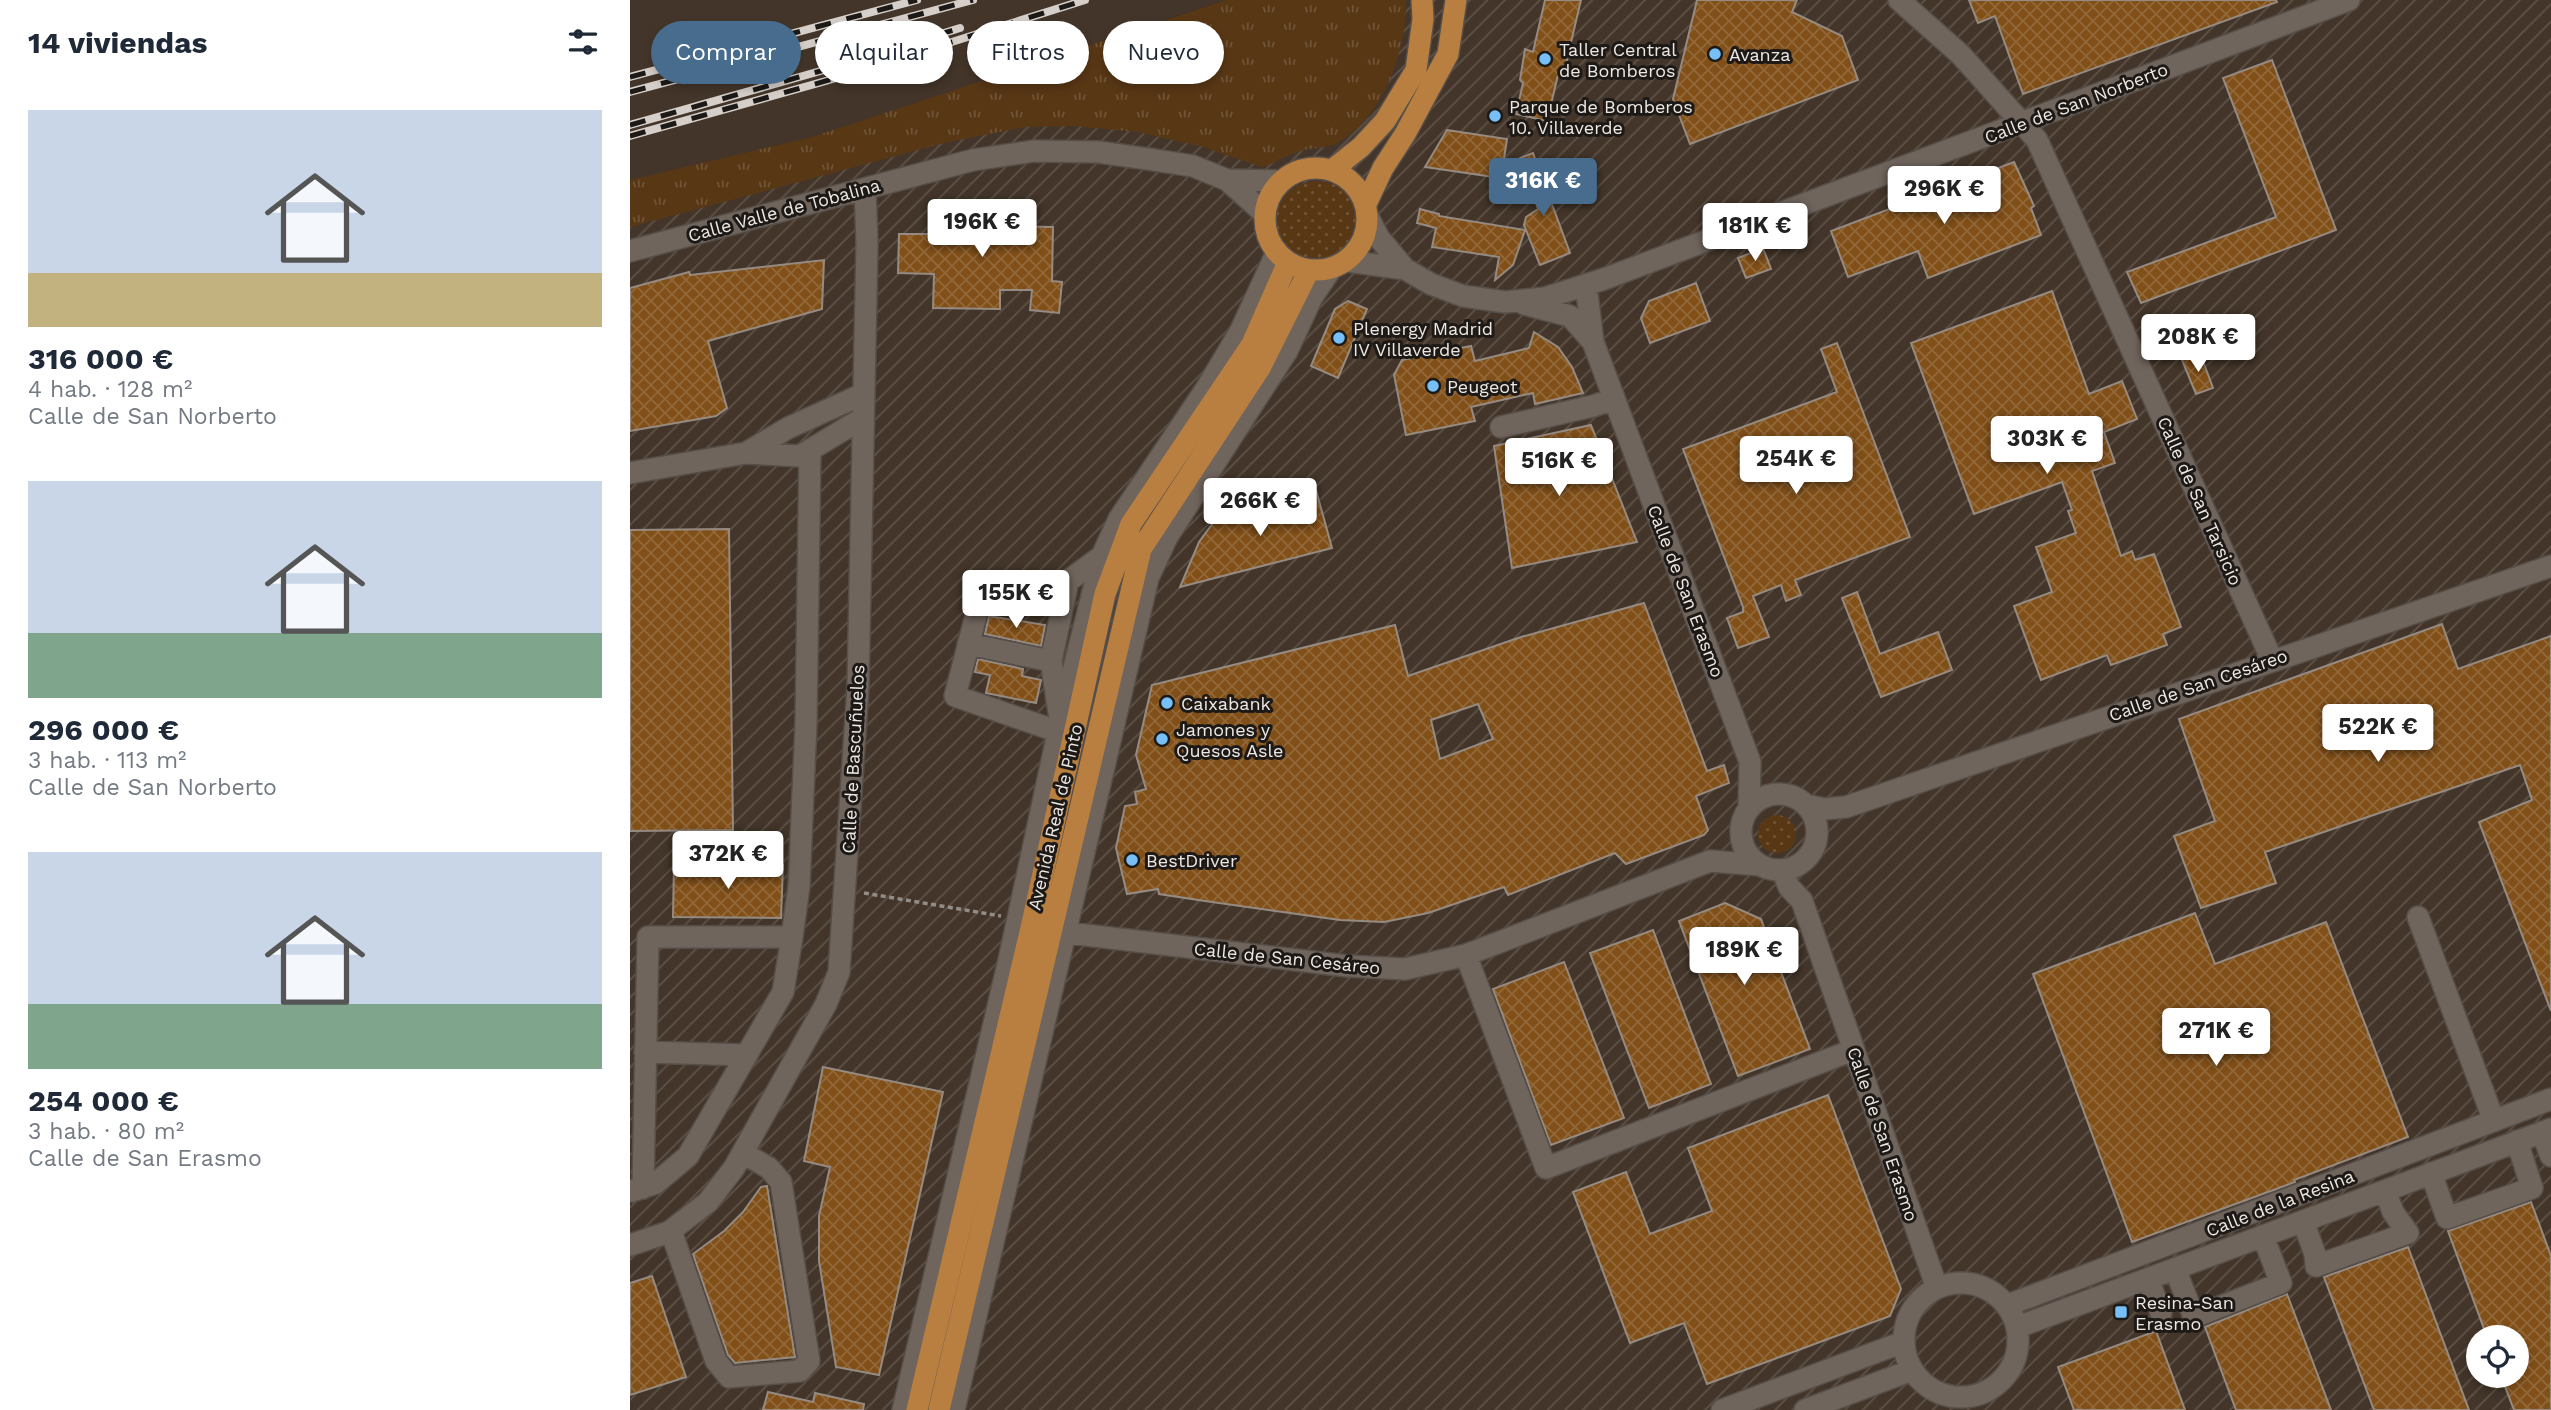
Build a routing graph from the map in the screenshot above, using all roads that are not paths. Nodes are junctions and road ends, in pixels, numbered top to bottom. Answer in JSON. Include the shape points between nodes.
{"nodes":[{"id":1,"x":1422,"y":0,"type":"edge"},
{"id":2,"x":1457,"y":0,"type":"edge"},
{"id":3,"x":1899,"y":0,"type":"edge"},
{"id":4,"x":2349,"y":0,"type":"edge"},
{"id":5,"x":2023,"y":123,"type":"junction"},
{"id":6,"x":1332,"y":170,"type":"junction"},
{"id":7,"x":1227,"y":180,"type":"junction"},
{"id":8,"x":1282,"y":181,"type":"junction"},
{"id":9,"x":865,"y":189,"type":"junction"},
{"id":10,"x":1367,"y":210,"type":"junction"},
{"id":11,"x":1265,"y":214,"type":"junction"},
{"id":12,"x":630,"y":251,"type":"edge"},
{"id":13,"x":1282,"y":257,"type":"junction"},
{"id":14,"x":1339,"y":265,"type":"junction"},
{"id":15,"x":1405,"y":269,"type":"junction"},
{"id":16,"x":1309,"y":270,"type":"junction"},
{"id":17,"x":1586,"y":285,"type":"junction"},
{"id":18,"x":1518,"y":302,"type":"junction"},
{"id":19,"x":1593,"y":342,"type":"junction"},
{"id":20,"x":863,"y":394,"type":"junction"},
{"id":21,"x":1614,"y":399,"type":"junction"},
{"id":22,"x":863,"y":418,"type":"junction"},
{"id":23,"x":1501,"y":427,"type":"dead end"},
{"id":24,"x":810,"y":450,"type":"junction"},
{"id":25,"x":746,"y":453,"type":"junction"},
{"id":26,"x":630,"y":473,"type":"edge"},
{"id":27,"x":1102,"y":556,"type":"junction"},
{"id":28,"x":2551,"y":566,"type":"edge"},
{"id":29,"x":1068,"y":581,"type":"junction"},
{"id":30,"x":968,"y":644,"type":"junction"},
{"id":31,"x":1051,"y":660,"type":"junction"},
{"id":32,"x":2272,"y":660,"type":"junction"},
{"id":33,"x":1060,"y":725,"type":"junction"},
{"id":34,"x":1750,"y":762,"type":"junction"},
{"id":35,"x":1781,"y":794,"type":"junction"},
{"id":36,"x":1806,"y":805,"type":"junction"},
{"id":37,"x":1846,"y":807,"type":"junction"},
{"id":38,"x":1745,"y":817,"type":"junction"},
{"id":39,"x":1817,"y":831,"type":"junction"},
{"id":40,"x":1710,"y":861,"type":"junction"},
{"id":41,"x":1760,"y":865,"type":"junction"},
{"id":42,"x":1791,"y":866,"type":"junction"},
{"id":43,"x":2418,"y":917,"type":"dead end"},
{"id":44,"x":1035,"y":927,"type":"junction"},
{"id":45,"x":792,"y":937,"type":"junction"},
{"id":46,"x":1466,"y":955,"type":"junction"},
{"id":47,"x":1853,"y":1050,"type":"junction"},
{"id":48,"x":645,"y":1052,"type":"junction"},
{"id":49,"x":747,"y":1055,"type":"junction"},
{"id":50,"x":2551,"y":1099,"type":"edge"},
{"id":51,"x":2494,"y":1121,"type":"junction"},
{"id":52,"x":2547,"y":1130,"type":"edge"},
{"id":53,"x":2517,"y":1141,"type":"junction"},
{"id":54,"x":743,"y":1153,"type":"junction"},
{"id":55,"x":2551,"y":1156,"type":"edge"},
{"id":56,"x":2431,"y":1173,"type":"junction"},
{"id":57,"x":636,"y":1190,"type":"edge"},
{"id":58,"x":2385,"y":1191,"type":"junction"},
{"id":59,"x":2303,"y":1221,"type":"junction"},
{"id":60,"x":671,"y":1231,"type":"junction"},
{"id":61,"x":2263,"y":1236,"type":"junction"},
{"id":62,"x":630,"y":1245,"type":"edge"},
{"id":63,"x":2175,"y":1269,"type":"junction"},
{"id":64,"x":2148,"y":1279,"type":"junction"},
{"id":65,"x":1937,"y":1288,"type":"junction"},
{"id":66,"x":2008,"y":1305,"type":"junction"},
{"id":67,"x":2161,"y":1313,"type":"dead end"},
{"id":68,"x":2018,"y":1327,"type":"junction"},
{"id":69,"x":1903,"y":1342,"type":"junction"},
{"id":70,"x":1912,"y":1370,"type":"junction"},
{"id":71,"x":1984,"y":1402,"type":"edge"},
{"id":72,"x":903,"y":1410,"type":"edge"},
{"id":73,"x":917,"y":1410,"type":"edge"},
{"id":74,"x":939,"y":1410,"type":"edge"},
{"id":75,"x":954,"y":1410,"type":"edge"},
{"id":76,"x":1722,"y":1410,"type":"edge"},
{"id":77,"x":1805,"y":1410,"type":"edge"}],
"edges":[{"from":1,"to":6,"type":"main road","via":[[1416,70],[1385,121]]},
{"from":2,"to":10,"type":"main road","via":[[1448,54],[1383,168]]},
{"from":3,"to":5,"type":"street","name":"Calle de San Tarsicio","via":[[1961,55]]},
{"from":4,"to":5,"type":"street","name":"Calle de San Norberto"},
{"from":5,"to":17,"type":"street","name":"Calle de San Norberto"},
{"from":5,"to":32,"type":"street","name":"Calle de San Tarsicio","via":[[2041,148]]},
{"from":6,"to":8,"type":"main road","via":[[1314,168]]},
{"from":6,"to":10,"type":"main road","via":[[1353,183]]},
{"from":7,"to":8,"type":"street","name":"Calle Valle de Tobalina"},
{"from":7,"to":9,"type":"street","name":"Calle Valle de Tobalina","via":[[1193,166],[1148,159],[1034,151],[973,160]]},
{"from":7,"to":11,"type":"street","name":"Calle Valle de Tobalina"},
{"from":8,"to":11,"type":"main road","via":[[1270,196]]},
{"from":9,"to":12,"type":"street","name":"Calle Valle de Tobalina"},
{"from":9,"to":20,"type":"street","name":"Calle de Bascuñuelos"},
{"from":10,"to":14,"type":"main road","via":[[1363,242]]},
{"from":10,"to":15,"type":"street","name":"Calle de San Norberto","via":[[1380,238]]},
{"from":11,"to":13,"type":"main road","via":[[1267,234]]},
{"from":13,"to":16,"type":"main road"},
{"from":13,"to":27,"type":"street","via":[[1206,388],[1119,519]]},
{"from":13,"to":44,"type":"main road","name":"Avenida Real de Pinto","via":[[1252,344],[1131,524],[1105,594]]},
{"from":14,"to":15,"type":"street","name":"Calle de San Norberto"},
{"from":14,"to":16,"type":"main road"},
{"from":14,"to":44,"type":"street","via":[[1312,297],[1287,351],[1167,537],[1148,578]]},
{"from":15,"to":18,"type":"street","name":"Calle de San Norberto","via":[[1463,296]]},
{"from":16,"to":44,"type":"main road","name":"Avenida Real de Pinto","via":[[1260,369],[1141,549]]},
{"from":17,"to":18,"type":"street","name":"Calle de San Norberto"},
{"from":17,"to":19,"type":"street","name":"Calle de San Erasmo"},
{"from":18,"to":19,"type":"street","name":"Calle de San Erasmo","via":[[1570,316]]},
{"from":19,"to":21,"type":"street","name":"Calle de San Erasmo"},
{"from":20,"to":22,"type":"street","name":"Calle de Bascuñuelos"},
{"from":20,"to":25,"type":"street"},
{"from":21,"to":23,"type":"street"},
{"from":21,"to":34,"type":"street","name":"Calle de San Erasmo"},
{"from":22,"to":24,"type":"street"},
{"from":22,"to":54,"type":"street","name":"Calle de Bascuñuelos","via":[[859,687],[839,972],[826,1004]]},
{"from":24,"to":25,"type":"street","via":[[800,456]]},
{"from":24,"to":45,"type":"street","via":[[806,723],[799,886]]},
{"from":25,"to":26,"type":"street"},
{"from":27,"to":29,"type":"street"},
{"from":27,"to":33,"type":"street"},
{"from":28,"to":32,"type":"street","name":"Calle de San Cesáreo"},
{"from":29,"to":30,"type":"street","via":[[979,604]]},
{"from":29,"to":31,"type":"street"},
{"from":30,"to":31,"type":"street"},
{"from":30,"to":33,"type":"street","via":[[955,696]]},
{"from":31,"to":33,"type":"street"},
{"from":32,"to":37,"type":"street","name":"Calle de San Cesáreo"},
{"from":33,"to":44,"type":"street"},
{"from":34,"to":35,"type":"street","name":"Calle de San Erasmo"},
{"from":34,"to":38,"type":"street","name":"Calle de San Erasmo"},
{"from":35,"to":36,"type":"street"},
{"from":35,"to":38,"type":"street","via":[[1762,798]]},
{"from":36,"to":37,"type":"street","name":"Calle de San Cesáreo"},
{"from":36,"to":39,"type":"street"},
{"from":37,"to":39,"type":"street","name":"Calle de San Cesáreo"},
{"from":38,"to":40,"type":"street","name":"Calle de San Cesáreo"},
{"from":38,"to":41,"type":"street","via":[[1744,847]]},
{"from":39,"to":42,"type":"street","via":[[1812,850]]},
{"from":40,"to":41,"type":"street","name":"Calle de San Cesáreo"},
{"from":40,"to":46,"type":"street","name":"Calle de San Cesáreo"},
{"from":41,"to":42,"type":"street"},
{"from":42,"to":47,"type":"street","name":"Calle de San Erasmo","via":[[1805,880],[1802,901]]},
{"from":43,"to":51,"type":"street"},
{"from":44,"to":46,"type":"street","name":"Calle de San Cesáreo","via":[[1347,966],[1405,969]]},
{"from":44,"to":72,"type":"street"},
{"from":44,"to":73,"type":"main road","name":"Avenida Real de Pinto"},
{"from":44,"to":74,"type":"main road","name":"Avenida Real de Pinto"},
{"from":44,"to":75,"type":"street"},
{"from":45,"to":48,"type":"street","via":[[648,937]]},
{"from":45,"to":49,"type":"street","via":[[783,992]]},
{"from":46,"to":47,"type":"street","via":[[1546,1168]]},
{"from":47,"to":65,"type":"street","name":"Calle de San Erasmo"},
{"from":48,"to":49,"type":"street"},
{"from":48,"to":57,"type":"street"},
{"from":49,"to":57,"type":"street","via":[[688,1156],[656,1183]]},
{"from":50,"to":51,"type":"street","name":"Calle de la Resina"},
{"from":51,"to":66,"type":"street","name":"Calle de la Resina"},
{"from":52,"to":53,"type":"street","name":"Calle de la Resina"},
{"from":52,"to":55,"type":"street"},
{"from":53,"to":56,"type":"street","name":"Calle de la Resina"},
{"from":53,"to":56,"type":"street","via":[[2532,1188],[2447,1218]]},
{"from":54,"to":60,"type":"street","name":"Calle de Bascuñuelos","via":[[708,1202]]},
{"from":54,"to":60,"type":"street","via":[[769,1168],[781,1182],[809,1361],[800,1371],[729,1377],[716,1361]]},
{"from":56,"to":58,"type":"street","name":"Calle de la Resina"},
{"from":58,"to":59,"type":"street","name":"Calle de la Resina"},
{"from":58,"to":59,"type":"street","via":[[2408,1233],[2316,1266]]},
{"from":59,"to":61,"type":"street","name":"Calle de la Resina"},
{"from":60,"to":62,"type":"street","name":"Calle de Bascuñuelos"},
{"from":61,"to":63,"type":"street","name":"Calle de la Resina"},
{"from":61,"to":63,"type":"street","via":[[2281,1283],[2194,1317]]},
{"from":63,"to":64,"type":"street","name":"Calle de la Resina"},
{"from":64,"to":67,"type":"street"},
{"from":64,"to":68,"type":"street","name":"Calle de la Resina"},
{"from":65,"to":66,"type":"street","via":[[1959,1282],[1980,1285]]},
{"from":65,"to":69,"type":"street","via":[[1919,1300],[1907,1321]]},
{"from":66,"to":68,"type":"street"},
{"from":68,"to":71,"type":"street","via":[[2020,1346],[2013,1367]]},
{"from":69,"to":70,"type":"street"},
{"from":69,"to":76,"type":"street"},
{"from":70,"to":71,"type":"street","via":[[1927,1387],[1944,1396]]},
{"from":70,"to":77,"type":"street"}]}
